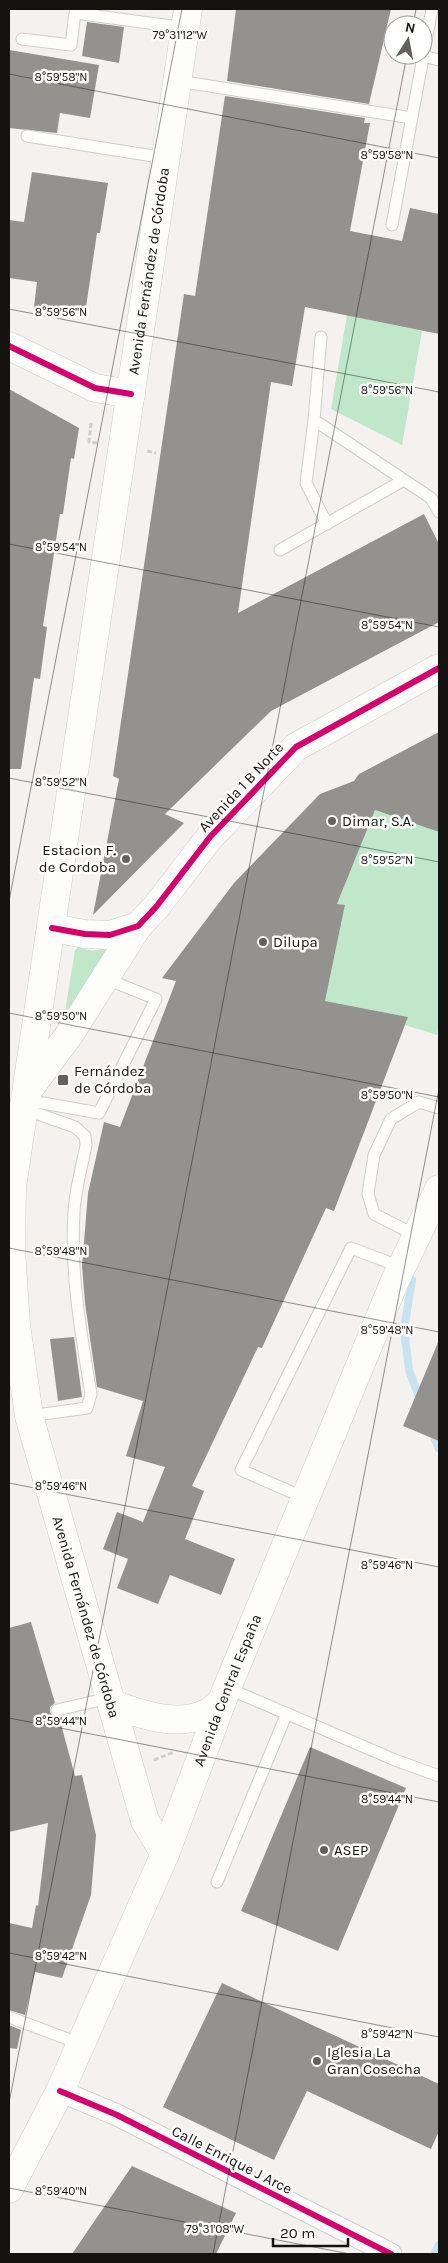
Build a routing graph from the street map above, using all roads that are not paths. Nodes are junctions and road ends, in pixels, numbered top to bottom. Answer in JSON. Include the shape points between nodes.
{"nodes":[{"id":1,"x":187,"y":19,"type":"edge"},
{"id":2,"x":22,"y":39,"type":"dead end"},
{"id":3,"x":421,"y":65,"type":"edge"},
{"id":4,"x":178,"y":81,"type":"junction"},
{"id":5,"x":412,"y":118,"type":"junction"},
{"id":6,"x":27,"y":136,"type":"dead end"},
{"id":7,"x":166,"y":158,"type":"junction"},
{"id":8,"x":392,"y":225,"type":"dead end"},
{"id":9,"x":321,"y":337,"type":"dead end"},
{"id":10,"x":9,"y":346,"type":"edge"},
{"id":11,"x":131,"y":394,"type":"junction"},
{"id":12,"x":314,"y":420,"type":"junction"},
{"id":13,"x":404,"y":480,"type":"junction"},
{"id":14,"x":439,"y":512,"type":"edge"},
{"id":15,"x":327,"y":524,"type":"junction"},
{"id":16,"x":280,"y":550,"type":"dead end"},
{"id":17,"x":439,"y":668,"type":"edge"},
{"id":18,"x":138,"y":926,"type":"junction"},
{"id":19,"x":52,"y":928,"type":"junction"},
{"id":20,"x":104,"y":978,"type":"junction"},
{"id":21,"x":26,"y":1100,"type":"junction"},
{"id":22,"x":439,"y":1108,"type":"edge"},
{"id":23,"x":439,"y":1189,"type":"edge"},
{"id":24,"x":416,"y":1236,"type":"junction"},
{"id":25,"x":10,"y":1250,"type":"edge"},
{"id":26,"x":401,"y":1267,"type":"junction"},
{"id":27,"x":29,"y":1416,"type":"junction"},
{"id":28,"x":305,"y":1498,"type":"junction"},
{"id":29,"x":225,"y":1694,"type":"junction"},
{"id":30,"x":110,"y":1701,"type":"junction"},
{"id":31,"x":57,"y":1710,"type":"dead end"},
{"id":32,"x":287,"y":1713,"type":"junction"},
{"id":33,"x":439,"y":1776,"type":"edge"},
{"id":34,"x":165,"y":1854,"type":"junction"},
{"id":35,"x":217,"y":1882,"type":"dead end"},
{"id":36,"x":9,"y":2017,"type":"edge"},
{"id":37,"x":81,"y":2044,"type":"junction"},
{"id":38,"x":60,"y":2091,"type":"junction"},
{"id":39,"x":9,"y":2189,"type":"edge"},
{"id":40,"x":391,"y":2254,"type":"edge"}],
"edges":[{"from":1,"to":2,"type":"lane","via":[[76,13],[71,46]]},
{"from":1,"to":4,"type":"main road","name":"Avenida Fernández de Córdoba"},
{"from":3,"to":5,"type":"lane"},
{"from":4,"to":5,"type":"lane"},
{"from":4,"to":7,"type":"main road","name":"Avenida Fernández de Córdoba"},
{"from":5,"to":8,"type":"lane"},
{"from":6,"to":7,"type":"lane"},
{"from":7,"to":11,"type":"main road","name":"Avenida Fernández de Córdoba"},
{"from":9,"to":12,"type":"lane"},
{"from":10,"to":11,"type":"main road","via":[[95,388]]},
{"from":11,"to":19,"type":"main road","name":"Avenida Fernández de Córdoba"},
{"from":12,"to":13,"type":"lane"},
{"from":12,"to":15,"type":"lane","via":[[306,483]]},
{"from":13,"to":14,"type":"lane","via":[[431,498]]},
{"from":13,"to":15,"type":"lane"},
{"from":15,"to":16,"type":"lane"},
{"from":17,"to":18,"type":"main road","name":"Avenida 1 B Norte","via":[[296,747],[210,838]]},
{"from":18,"to":19,"type":"main road","name":"Avenida 1 B Norte","via":[[110,935]]},
{"from":18,"to":20,"type":"main road"},
{"from":19,"to":21,"type":"main road","name":"Avenida Fernández de Córdoba"},
{"from":20,"to":21,"type":"main road"},
{"from":20,"to":21,"type":"lane","via":[[156,999],[99,1113]]},
{"from":21,"to":25,"type":"main road","name":"Avenida Fernández de Córdoba","via":[[12,1188]]},
{"from":21,"to":27,"type":"lane","via":[[85,1136],[74,1210],[73,1267],[91,1394],[87,1408]]},
{"from":22,"to":24,"type":"lane","via":[[419,1102],[390,1119],[374,1155],[368,1194],[374,1214]]},
{"from":23,"to":24,"type":"main road","name":"Avenida Central España"},
{"from":24,"to":26,"type":"main road","name":"Avenida Central España"},
{"from":25,"to":27,"type":"main road","name":"Avenida Fernández de Córdoba","via":[[16,1325]]},
{"from":26,"to":28,"type":"main road","name":"Avenida Central España"},
{"from":26,"to":28,"type":"lane","via":[[351,1248],[241,1470]]},
{"from":27,"to":30,"type":"main road","name":"Avenida Fernández de Córdoba"},
{"from":28,"to":29,"type":"main road","name":"Avenida Central España"},
{"from":29,"to":30,"type":"main road","via":[[207,1713],[186,1719],[152,1717]]},
{"from":29,"to":32,"type":"lane"},
{"from":29,"to":34,"type":"main road","name":"Avenida Central España"},
{"from":30,"to":31,"type":"lane"},
{"from":30,"to":34,"type":"main road","name":"Avenida Fernández de Córdoba","via":[[145,1821]]},
{"from":32,"to":33,"type":"lane"},
{"from":32,"to":35,"type":"lane"},
{"from":34,"to":37,"type":"main road","name":"Avenida Central España"},
{"from":36,"to":37,"type":"lane"},
{"from":37,"to":38,"type":"main road","name":"Avenida Central España"},
{"from":38,"to":39,"type":"main road","name":"Avenida Central España"},
{"from":38,"to":40,"type":"street","name":"Calle Enrique J Arce","via":[[117,2115]]}]}
